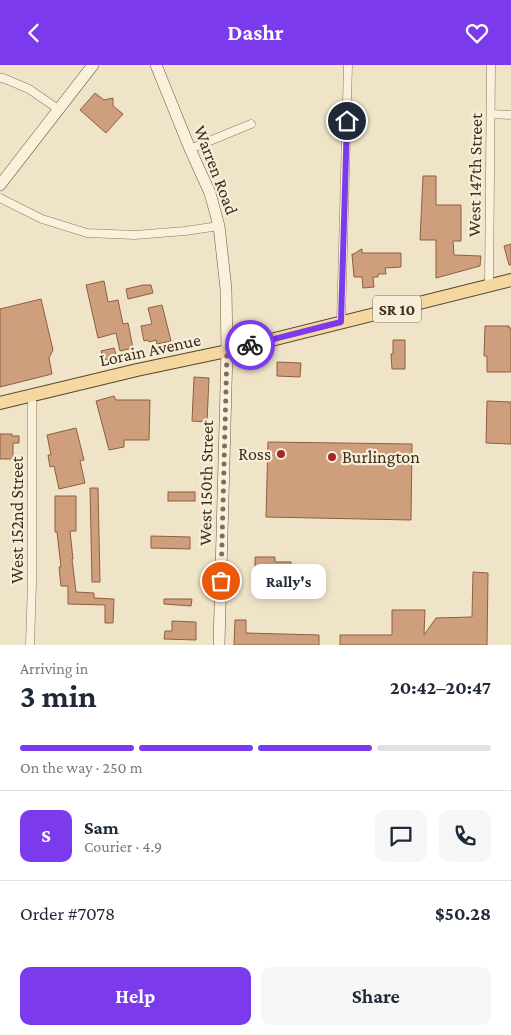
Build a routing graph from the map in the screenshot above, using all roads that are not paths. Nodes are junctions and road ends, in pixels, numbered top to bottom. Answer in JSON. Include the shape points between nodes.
{"nodes":[{"id":1,"x":93,"y":65,"type":"edge"},
{"id":2,"x":156,"y":65,"type":"edge"},
{"id":3,"x":348,"y":65,"type":"edge"},
{"id":4,"x":491,"y":65,"type":"edge"},
{"id":5,"x":0,"y":78,"type":"edge"},
{"id":6,"x":58,"y":109,"type":"junction"},
{"id":7,"x":490,"y":114,"type":"junction"},
{"id":8,"x":511,"y":115,"type":"edge"},
{"id":9,"x":252,"y":124,"type":"dead end"},
{"id":10,"x":190,"y":149,"type":"junction"},
{"id":11,"x":0,"y":185,"type":"edge"},
{"id":12,"x":0,"y":198,"type":"edge"},
{"id":13,"x":219,"y":226,"type":"junction"},
{"id":14,"x":511,"y":280,"type":"edge"},
{"id":15,"x":489,"y":286,"type":"junction"},
{"id":16,"x":341,"y":322,"type":"junction"},
{"id":17,"x":227,"y":351,"type":"junction"},
{"id":18,"x":32,"y":395,"type":"junction"},
{"id":19,"x":0,"y":403,"type":"edge"},
{"id":20,"x":30,"y":645,"type":"edge"},
{"id":21,"x":219,"y":645,"type":"edge"}],
"edges":[{"from":1,"to":6,"type":"main road"},
{"from":2,"to":10,"type":"main road","name":"Warren Road"},
{"from":3,"to":16,"type":"street"},
{"from":4,"to":7,"type":"street","name":"West 147th Street"},
{"from":5,"to":6,"type":"street","via":[[29,89]]},
{"from":6,"to":11,"type":"main road"},
{"from":7,"to":8,"type":"street"},
{"from":7,"to":15,"type":"street","name":"West 147th Street"},
{"from":9,"to":10,"type":"street"},
{"from":10,"to":13,"type":"main road","name":"Warren Road","via":[[210,193]]},
{"from":12,"to":13,"type":"street","via":[[42,219],[87,233],[135,235]]},
{"from":13,"to":17,"type":"main road","name":"Warren Road","via":[[226,289]]},
{"from":14,"to":15,"type":"main road","name":"Lorain Avenue","number":"SR 10"},
{"from":15,"to":16,"type":"main road","name":"Lorain Avenue","number":"SR 10"},
{"from":16,"to":17,"type":"main road","name":"Lorain Avenue","number":"SR 10"},
{"from":17,"to":18,"type":"main road","name":"Lorain Avenue","number":"SR 10"},
{"from":17,"to":21,"type":"main road","name":"West 150th Street"},
{"from":18,"to":19,"type":"main road","name":"Lorain Avenue","number":"SR 10"},
{"from":18,"to":20,"type":"street","name":"West 152nd Street"}]}
